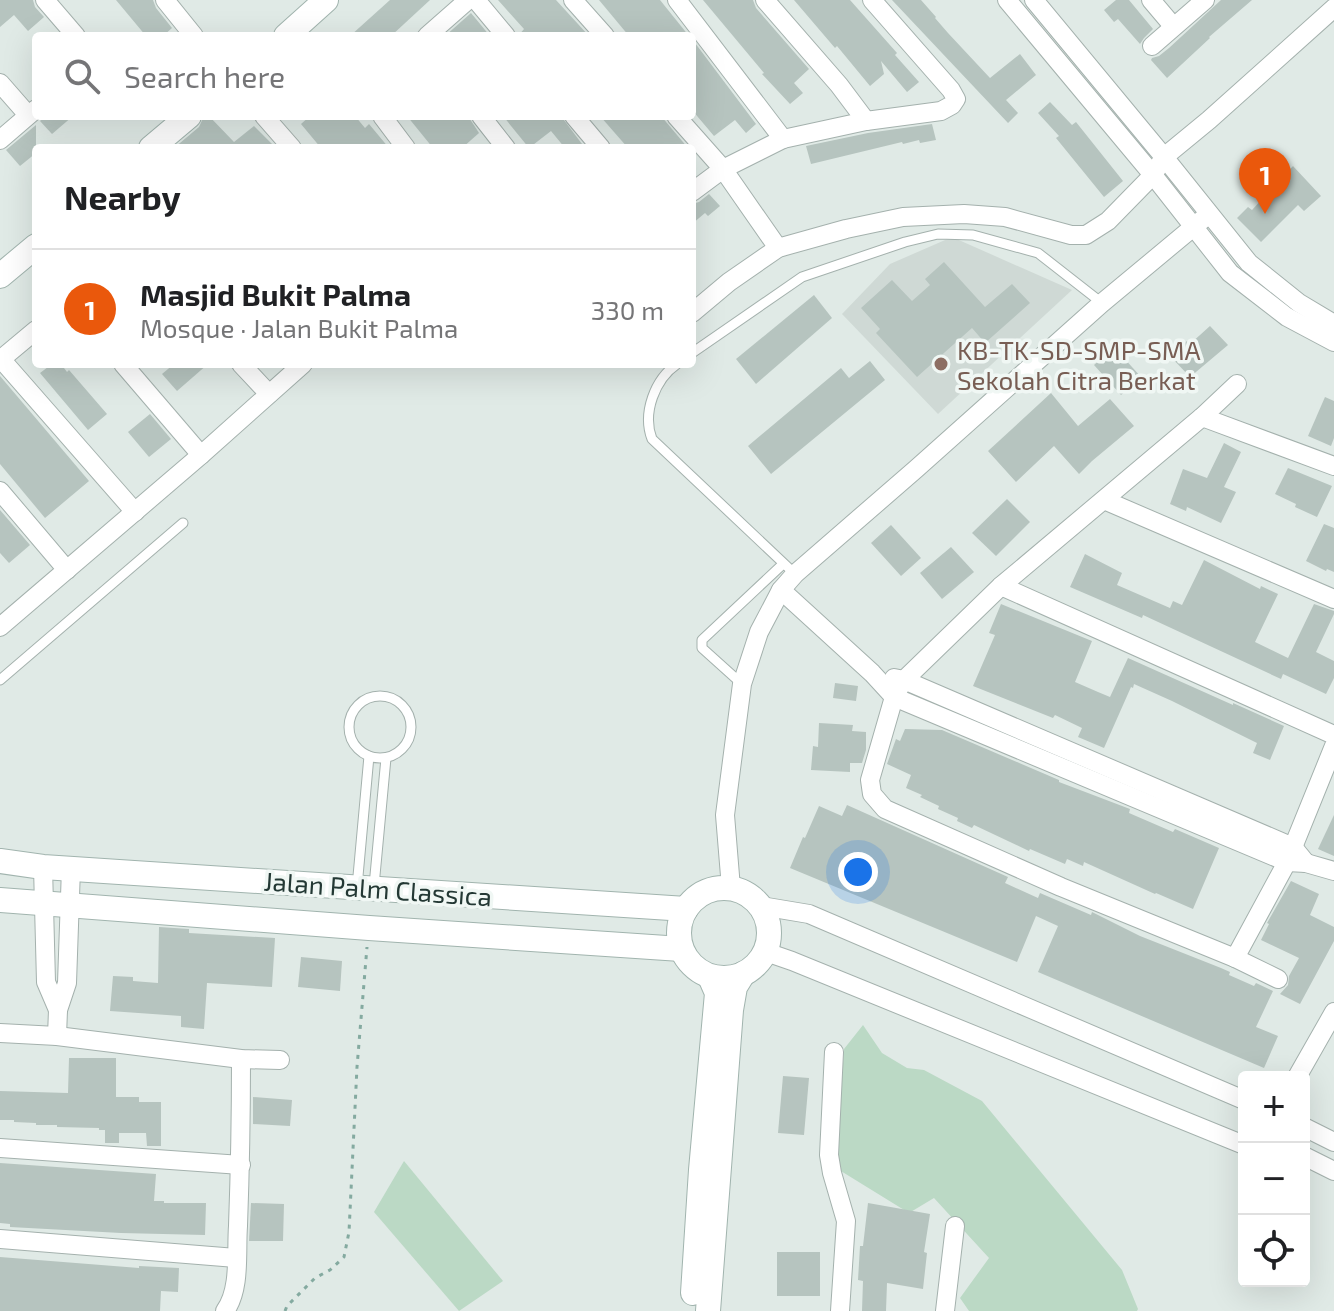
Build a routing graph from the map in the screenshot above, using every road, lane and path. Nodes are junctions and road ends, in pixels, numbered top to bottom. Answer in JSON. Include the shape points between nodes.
{"nodes":[{"id":1,"x":45,"y":0,"type":"edge"},
{"id":2,"x":165,"y":0,"type":"edge"},
{"id":3,"x":326,"y":0,"type":"edge"},
{"id":4,"x":468,"y":0,"type":"edge"},
{"id":5,"x":476,"y":0,"type":"edge"},
{"id":6,"x":573,"y":0,"type":"edge"},
{"id":7,"x":677,"y":0,"type":"edge"},
{"id":8,"x":765,"y":0,"type":"edge"},
{"id":9,"x":872,"y":0,"type":"edge"},
{"id":10,"x":1007,"y":0,"type":"edge"},
{"id":11,"x":1034,"y":0,"type":"edge"},
{"id":12,"x":1151,"y":0,"type":"edge"},
{"id":13,"x":1205,"y":0,"type":"edge"},
{"id":14,"x":1334,"y":8,"type":"edge"},
{"id":15,"x":1173,"y":26,"type":"junction"},
{"id":16,"x":73,"y":32,"type":"edge"},
{"id":17,"x":191,"y":32,"type":"edge"},
{"id":18,"x":290,"y":32,"type":"edge"},
{"id":19,"x":432,"y":32,"type":"edge"},
{"id":20,"x":503,"y":32,"type":"edge"},
{"id":21,"x":601,"y":32,"type":"edge"},
{"id":22,"x":1152,"y":46,"type":"dead end"},
{"id":23,"x":0,"y":83,"type":"edge"},
{"id":24,"x":32,"y":112,"type":"edge"},
{"id":25,"x":184,"y":120,"type":"edge"},
{"id":26,"x":268,"y":120,"type":"edge"},
{"id":27,"x":385,"y":120,"type":"edge"},
{"id":28,"x":484,"y":120,"type":"edge"},
{"id":29,"x":577,"y":120,"type":"edge"},
{"id":30,"x":680,"y":120,"type":"edge"},
{"id":31,"x":866,"y":121,"type":"junction"},
{"id":32,"x":783,"y":139,"type":"junction"},
{"id":33,"x":0,"y":140,"type":"edge"},
{"id":34,"x":156,"y":144,"type":"edge"},
{"id":35,"x":288,"y":144,"type":"edge"},
{"id":36,"x":403,"y":144,"type":"edge"},
{"id":37,"x":503,"y":144,"type":"edge"},
{"id":38,"x":598,"y":144,"type":"edge"},
{"id":39,"x":1164,"y":157,"type":"junction"},
{"id":40,"x":723,"y":169,"type":"junction"},
{"id":41,"x":1157,"y":181,"type":"junction"},
{"id":42,"x":696,"y":189,"type":"edge"},
{"id":43,"x":1204,"y":207,"type":"junction"},
{"id":44,"x":1189,"y":221,"type":"junction"},
{"id":45,"x":778,"y":248,"type":"junction"},
{"id":46,"x":32,"y":249,"type":"edge"},
{"id":47,"x":0,"y":276,"type":"edge"},
{"id":48,"x":1102,"y":303,"type":"junction"},
{"id":49,"x":696,"y":310,"type":"edge"},
{"id":50,"x":1334,"y":324,"type":"edge"},
{"id":51,"x":32,"y":333,"type":"edge"},
{"id":52,"x":1334,"y":342,"type":"edge"},
{"id":53,"x":696,"y":350,"type":"edge"},
{"id":54,"x":0,"y":360,"type":"edge"},
{"id":55,"x":126,"y":368,"type":"edge"},
{"id":56,"x":245,"y":368,"type":"edge"},
{"id":57,"x":298,"y":368,"type":"edge"},
{"id":58,"x":671,"y":368,"type":"edge"},
{"id":59,"x":1237,"y":384,"type":"dead end"},
{"id":60,"x":269,"y":394,"type":"junction"},
{"id":61,"x":1202,"y":417,"type":"junction"},
{"id":62,"x":201,"y":455,"type":"junction"},
{"id":63,"x":1334,"y":466,"type":"edge"},
{"id":64,"x":0,"y":491,"type":"edge"},
{"id":65,"x":1104,"y":500,"type":"junction"},
{"id":66,"x":135,"y":512,"type":"junction"},
{"id":67,"x":183,"y":523,"type":"dead end"},
{"id":68,"x":789,"y":569,"type":"junction"},
{"id":69,"x":67,"y":570,"type":"junction"},
{"id":70,"x":1001,"y":586,"type":"junction"},
{"id":71,"x":781,"y":590,"type":"junction"},
{"id":72,"x":1334,"y":599,"type":"edge"},
{"id":73,"x":0,"y":627,"type":"edge"},
{"id":74,"x":872,"y":673,"type":"junction"},
{"id":75,"x":0,"y":680,"type":"edge"},
{"id":76,"x":904,"y":680,"type":"junction"},
{"id":77,"x":742,"y":684,"type":"junction"},
{"id":78,"x":894,"y":697,"type":"junction"},
{"id":79,"x":1334,"y":735,"type":"edge"},
{"id":80,"x":1334,"y":746,"type":"edge"},
{"id":81,"x":369,"y":756,"type":"junction"},
{"id":82,"x":386,"y":758,"type":"junction"},
{"id":83,"x":361,"y":846,"type":"junction"},
{"id":84,"x":378,"y":848,"type":"junction"},
{"id":85,"x":1295,"y":857,"type":"junction"},
{"id":86,"x":0,"y":861,"type":"edge"},
{"id":87,"x":43,"y":867,"type":"junction"},
{"id":88,"x":71,"y":868,"type":"junction"},
{"id":89,"x":1334,"y":871,"type":"edge"},
{"id":90,"x":366,"y":888,"type":"junction"},
{"id":91,"x":731,"y":888,"type":"junction"},
{"id":92,"x":0,"y":900,"type":"edge"},
{"id":93,"x":43,"y":904,"type":"junction"},
{"id":94,"x":69,"y":904,"type":"junction"},
{"id":95,"x":761,"y":906,"type":"junction"},
{"id":96,"x":686,"y":909,"type":"junction"},
{"id":97,"x":369,"y":928,"type":"junction"},
{"id":98,"x":681,"y":949,"type":"junction"},
{"id":99,"x":766,"y":952,"type":"junction"},
{"id":100,"x":1235,"y":958,"type":"junction"},
{"id":101,"x":743,"y":974,"type":"junction"},
{"id":102,"x":710,"y":977,"type":"junction"},
{"id":103,"x":1278,"y":979,"type":"dead end"},
{"id":104,"x":58,"y":1010,"type":"junction"},
{"id":105,"x":1334,"y":1012,"type":"edge"},
{"id":106,"x":0,"y":1033,"type":"edge"},
{"id":107,"x":57,"y":1036,"type":"junction"},
{"id":108,"x":834,"y":1052,"type":"dead end"},
{"id":109,"x":241,"y":1059,"type":"junction"},
{"id":110,"x":280,"y":1060,"type":"dead end"},
{"id":111,"x":1300,"y":1071,"type":"edge"},
{"id":112,"x":1238,"y":1097,"type":"edge"},
{"id":113,"x":1310,"y":1130,"type":"edge"},
{"id":114,"x":1334,"y":1142,"type":"edge"},
{"id":115,"x":1239,"y":1143,"type":"edge"},
{"id":116,"x":0,"y":1148,"type":"edge"},
{"id":117,"x":1310,"y":1159,"type":"edge"},
{"id":118,"x":241,"y":1165,"type":"junction"},
{"id":119,"x":1334,"y":1171,"type":"edge"},
{"id":120,"x":955,"y":1226,"type":"dead end"},
{"id":121,"x":0,"y":1239,"type":"edge"},
{"id":122,"x":236,"y":1258,"type":"junction"},
{"id":123,"x":225,"y":1311,"type":"edge"},
{"id":124,"x":285,"y":1311,"type":"edge"},
{"id":125,"x":692,"y":1311,"type":"edge"},
{"id":126,"x":708,"y":1311,"type":"edge"},
{"id":127,"x":840,"y":1311,"type":"edge"},
{"id":128,"x":945,"y":1311,"type":"edge"}],
"edges":[{"from":1,"to":16,"type":"street"},
{"from":2,"to":17,"type":"street"},
{"from":3,"to":18,"type":"street"},
{"from":4,"to":19,"type":"street"},
{"from":5,"to":20,"type":"street"},
{"from":6,"to":21,"type":"street"},
{"from":7,"to":32,"type":"street"},
{"from":8,"to":31,"type":"street"},
{"from":9,"to":31,"type":"street","via":[[956,99],[941,111]]},
{"from":10,"to":41,"type":"street"},
{"from":11,"to":39,"type":"street"},
{"from":12,"to":15,"type":"street"},
{"from":13,"to":15,"type":"street"},
{"from":14,"to":39,"type":"street"},
{"from":15,"to":22,"type":"street"},
{"from":23,"to":24,"type":"street"},
{"from":24,"to":33,"type":"street"},
{"from":25,"to":34,"type":"street"},
{"from":26,"to":35,"type":"street"},
{"from":27,"to":36,"type":"street"},
{"from":28,"to":37,"type":"street"},
{"from":29,"to":38,"type":"street"},
{"from":30,"to":40,"type":"street"},
{"from":31,"to":32,"type":"street"},
{"from":32,"to":40,"type":"street"},
{"from":39,"to":41,"type":"street"},
{"from":39,"to":43,"type":"street"},
{"from":40,"to":42,"type":"street"},
{"from":40,"to":45,"type":"street"},
{"from":41,"to":44,"type":"street"},
{"from":41,"to":45,"type":"street","via":[[1086,235],[964,214],[903,217]]},
{"from":43,"to":44,"type":"street"},
{"from":43,"to":50,"type":"street","via":[[1249,263]]},
{"from":44,"to":48,"type":"street"},
{"from":44,"to":52,"type":"street","via":[[1230,273],[1287,317]]},
{"from":45,"to":49,"type":"street"},
{"from":46,"to":47,"type":"street"},
{"from":48,"to":53,"type":"lane","via":[[1038,253],[973,235],[938,234],[802,277]]},
{"from":48,"to":68,"type":"street"},
{"from":51,"to":54,"type":"street"},
{"from":54,"to":66,"type":"street"},
{"from":55,"to":62,"type":"street"},
{"from":56,"to":60,"type":"street"},
{"from":57,"to":60,"type":"street"},
{"from":58,"to":68,"type":"lane","via":[[657,384],[648,427],[652,439]]},
{"from":59,"to":61,"type":"street"},
{"from":60,"to":62,"type":"street"},
{"from":61,"to":63,"type":"street"},
{"from":61,"to":65,"type":"street"},
{"from":62,"to":66,"type":"street"},
{"from":64,"to":69,"type":"street"},
{"from":65,"to":70,"type":"street"},
{"from":65,"to":72,"type":"street"},
{"from":66,"to":69,"type":"street"},
{"from":67,"to":75,"type":"lane"},
{"from":68,"to":71,"type":"street"},
{"from":68,"to":77,"type":"lane","via":[[702,640],[702,648]]},
{"from":69,"to":73,"type":"street"},
{"from":70,"to":76,"type":"street"},
{"from":70,"to":79,"type":"street"},
{"from":71,"to":74,"type":"street"},
{"from":71,"to":77,"type":"street","via":[[759,632]]},
{"from":74,"to":76,"type":"street"},
{"from":74,"to":78,"type":"street"},
{"from":76,"to":78,"type":"street"},
{"from":76,"to":85,"type":"street"},
{"from":77,"to":91,"type":"street","via":[[725,815]]},
{"from":78,"to":85,"type":"street"},
{"from":78,"to":100,"type":"street","via":[[870,780],[872,794],[885,809]]},
{"from":80,"to":85,"type":"street"},
{"from":81,"to":82,"type":"lane"},
{"from":81,"to":82,"type":"lane","via":[[357,749],[348,723],[363,700],[377,695],[402,704],[412,729],[399,753]]},
{"from":81,"to":83,"type":"lane"},
{"from":82,"to":84,"type":"lane"},
{"from":83,"to":84,"type":"lane"},
{"from":83,"to":90,"type":"lane"},
{"from":84,"to":90,"type":"lane"},
{"from":85,"to":89,"type":"street"},
{"from":85,"to":100,"type":"street"},
{"from":86,"to":87,"type":"street","name":"Jalan Palm Classica"},
{"from":87,"to":88,"type":"street","name":"Jalan Palm Classica"},
{"from":87,"to":93,"type":"street"},
{"from":88,"to":90,"type":"street","name":"Jalan Palm Classica"},
{"from":88,"to":94,"type":"street"},
{"from":90,"to":96,"type":"street","name":"Jalan Palm Classica"},
{"from":91,"to":95,"type":"street"},
{"from":91,"to":96,"type":"street","via":[[698,896]]},
{"from":92,"to":93,"type":"street","name":"Jalan Palm Classica"},
{"from":93,"to":94,"type":"street","name":"Jalan Palm Classica"},
{"from":93,"to":104,"type":"street","via":[[46,982]]},
{"from":94,"to":97,"type":"street","name":"Jalan Palm Classica"},
{"from":94,"to":104,"type":"street","via":[[67,983]]},
{"from":95,"to":99,"type":"street","via":[[770,929]]},
{"from":95,"to":112,"type":"street","via":[[809,914]]},
{"from":96,"to":98,"type":"street","via":[[680,921]]},
{"from":97,"to":98,"type":"street","name":"Jalan Palm Classica"},
{"from":97,"to":124,"type":"path","via":[[344,1257],[315,1278]]},
{"from":98,"to":102,"type":"street"},
{"from":99,"to":101,"type":"street"},
{"from":99,"to":115,"type":"street"},
{"from":100,"to":103,"type":"street"},
{"from":101,"to":102,"type":"street"},
{"from":101,"to":126,"type":"street","via":[[731,1010]]},
{"from":102,"to":125,"type":"street","via":[[717,993]]},
{"from":104,"to":107,"type":"street"},
{"from":105,"to":111,"type":"street"},
{"from":106,"to":107,"type":"street"},
{"from":107,"to":109,"type":"street"},
{"from":108,"to":127,"type":"street","via":[[829,1155],[846,1221]]},
{"from":109,"to":110,"type":"street"},
{"from":109,"to":118,"type":"street"},
{"from":113,"to":114,"type":"street"},
{"from":116,"to":118,"type":"street"},
{"from":117,"to":119,"type":"street"},
{"from":118,"to":122,"type":"street"},
{"from":120,"to":128,"type":"street"},
{"from":121,"to":122,"type":"street"},
{"from":122,"to":123,"type":"street","via":[[235,1283]]}]}
